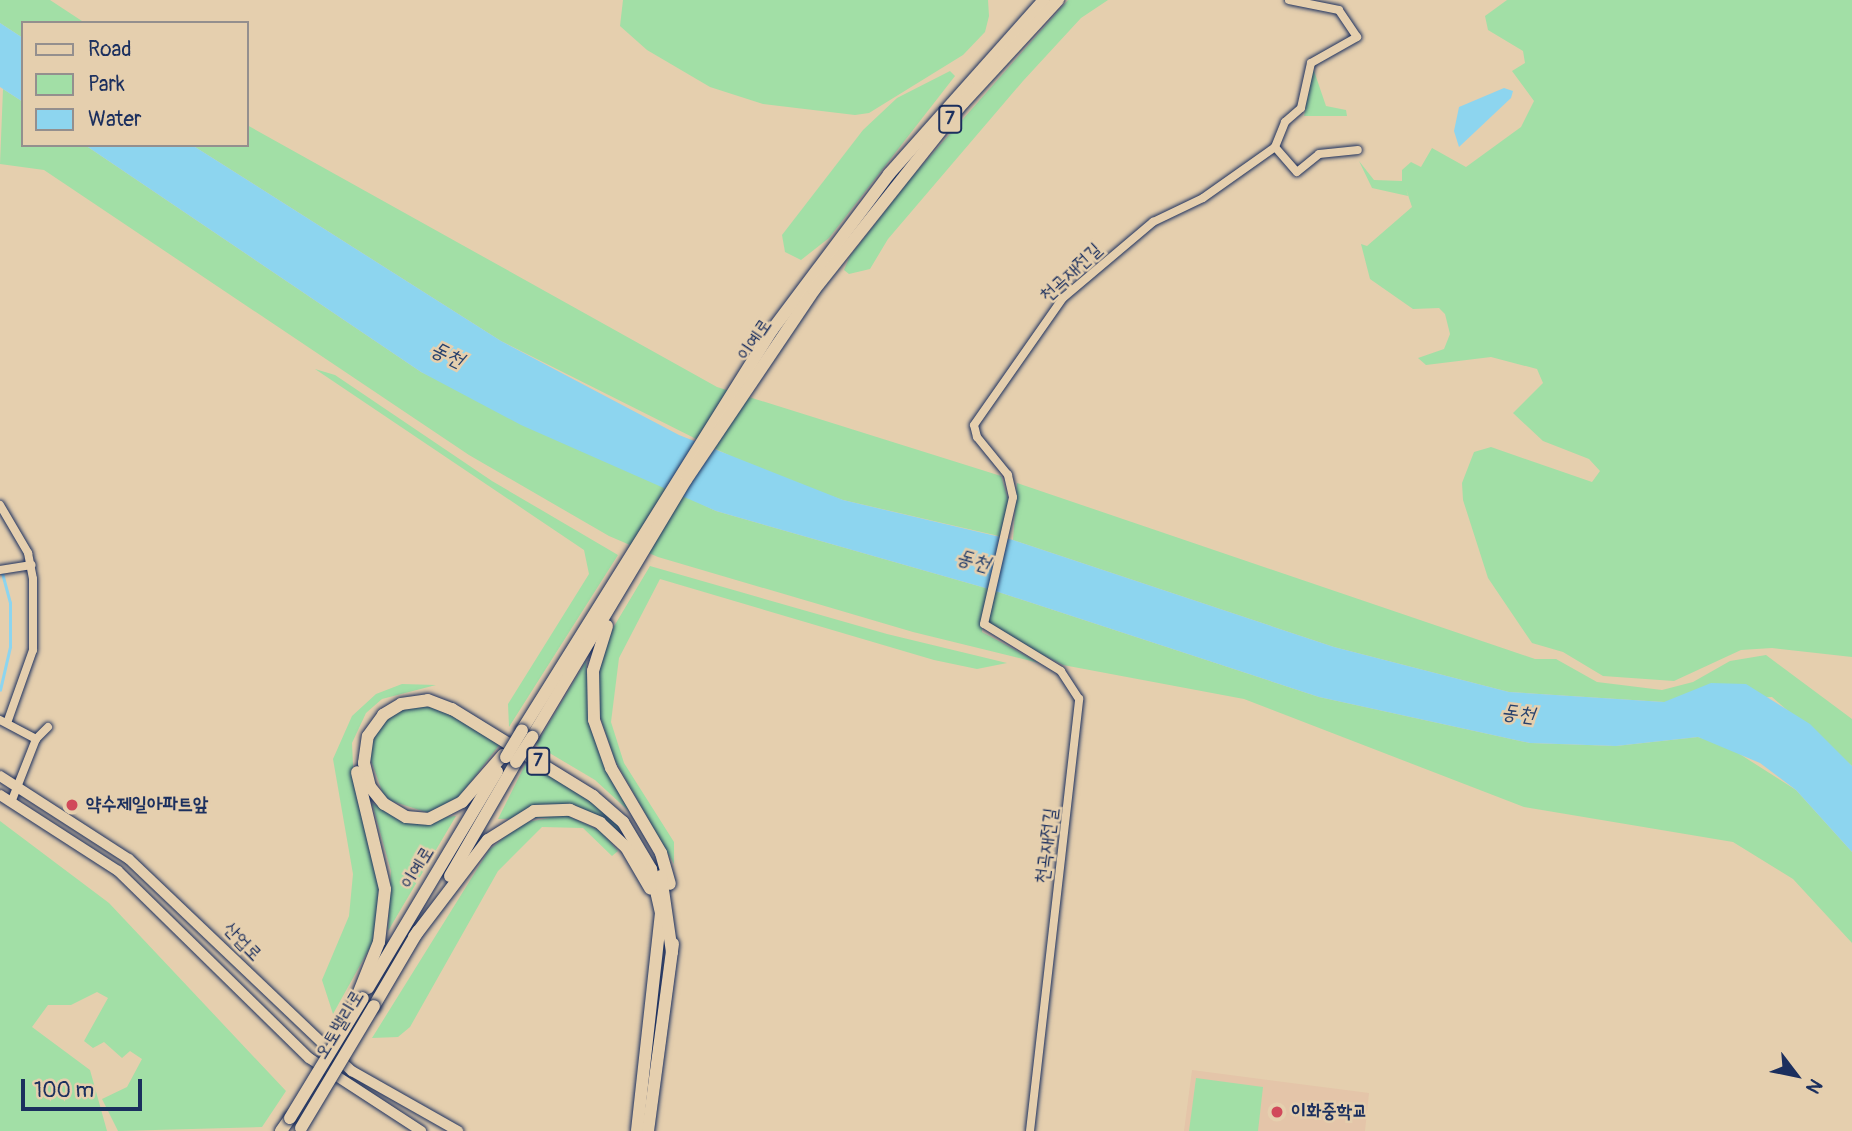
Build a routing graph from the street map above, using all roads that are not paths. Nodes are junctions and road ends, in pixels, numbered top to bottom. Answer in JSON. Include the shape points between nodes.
{"nodes":[{"id":1,"x":1044,"y":0,"type":"edge"},
{"id":2,"x":1058,"y":0,"type":"edge"},
{"id":3,"x":1289,"y":0,"type":"edge"},
{"id":4,"x":1275,"y":147,"type":"junction"},
{"id":5,"x":1358,"y":150,"type":"dead end"},
{"id":6,"x":843,"y":243,"type":"junction"},
{"id":7,"x":0,"y":505,"type":"edge"},
{"id":8,"x":32,"y":565,"type":"junction"},
{"id":9,"x":629,"y":566,"type":"junction"},
{"id":10,"x":0,"y":570,"type":"edge"},
{"id":11,"x":3,"y":721,"type":"edge"},
{"id":12,"x":48,"y":727,"type":"dead end"},
{"id":13,"x":36,"y":739,"type":"junction"},
{"id":14,"x":508,"y":758,"type":"junction"},
{"id":15,"x":0,"y":776,"type":"edge"},
{"id":16,"x":19,"y":785,"type":"junction"},
{"id":17,"x":0,"y":795,"type":"edge"},
{"id":18,"x":12,"y":800,"type":"junction"},
{"id":19,"x":414,"y":937,"type":"junction"},
{"id":20,"x":663,"y":939,"type":"junction"},
{"id":21,"x":672,"y":952,"type":"junction"},
{"id":22,"x":361,"y":997,"type":"junction"},
{"id":23,"x":299,"y":1129,"type":"edge"},
{"id":24,"x":281,"y":1131,"type":"edge"},
{"id":25,"x":421,"y":1131,"type":"edge"},
{"id":26,"x":458,"y":1131,"type":"edge"},
{"id":27,"x":637,"y":1131,"type":"edge"},
{"id":28,"x":648,"y":1131,"type":"edge"},
{"id":29,"x":1030,"y":1131,"type":"edge"}],
"edges":[{"from":1,"to":6,"type":"highway","name":"이예로","number":"7"},
{"from":2,"to":6,"type":"highway","name":"이예로","number":"7"},
{"from":3,"to":4,"type":"street","via":[[1339,10],[1357,37],[1311,63],[1301,108],[1285,122]]},
{"from":4,"to":5,"type":"street","via":[[1297,172],[1319,154]]},
{"from":4,"to":29,"type":"street","name":"천곡재전길","via":[[1147,227],[1044,321],[974,425],[977,438],[1008,475],[1013,514],[984,615],[989,632],[1061,671],[1079,699]]},
{"from":6,"to":9,"type":"highway","name":"이예로","number":"7"},
{"from":7,"to":8,"type":"street"},
{"from":8,"to":10,"type":"street"},
{"from":8,"to":11,"type":"street","via":[[33,650]]},
{"from":9,"to":14,"type":"highway","name":"이예로","bridge":true},
{"from":9,"to":21,"type":"highway","number":"7","via":[[597,650],[592,708],[611,768],[661,852],[672,896]]},
{"from":11,"to":13,"type":"street"},
{"from":12,"to":13,"type":"street"},
{"from":13,"to":16,"type":"street"},
{"from":14,"to":19,"type":"highway","name":"이예로"},
{"from":14,"to":20,"type":"highway","number":"7","via":[[462,802],[429,819],[406,817],[384,804],[370,787],[364,763],[368,736],[391,709],[428,700],[452,709],[616,815],[651,869]]},
{"from":14,"to":22,"type":"highway","name":"이예로"},
{"from":15,"to":16,"type":"main road","name":"산업로"},
{"from":16,"to":18,"type":"street"},
{"from":16,"to":26,"type":"main road","name":"산업로","via":[[129,859],[180,902],[326,1051]]},
{"from":17,"to":18,"type":"main road","name":"산업로"},
{"from":18,"to":25,"type":"main road","name":"산업로","via":[[70,835],[169,915],[309,1058]]},
{"from":19,"to":20,"type":"highway","via":[[488,840],[519,818],[552,808],[586,815],[626,847],[651,889]]},
{"from":19,"to":23,"type":"highway","name":"오토밸리로","bridge":true},
{"from":20,"to":27,"type":"highway","number":"7"},
{"from":21,"to":22,"type":"highway","via":[[659,869],[614,803],[455,702],[415,693],[375,712],[357,747],[358,778],[380,847],[385,889],[379,942]]},
{"from":21,"to":28,"type":"highway","number":"7"},
{"from":22,"to":24,"type":"highway","name":"오토밸리로","bridge":true}]}
